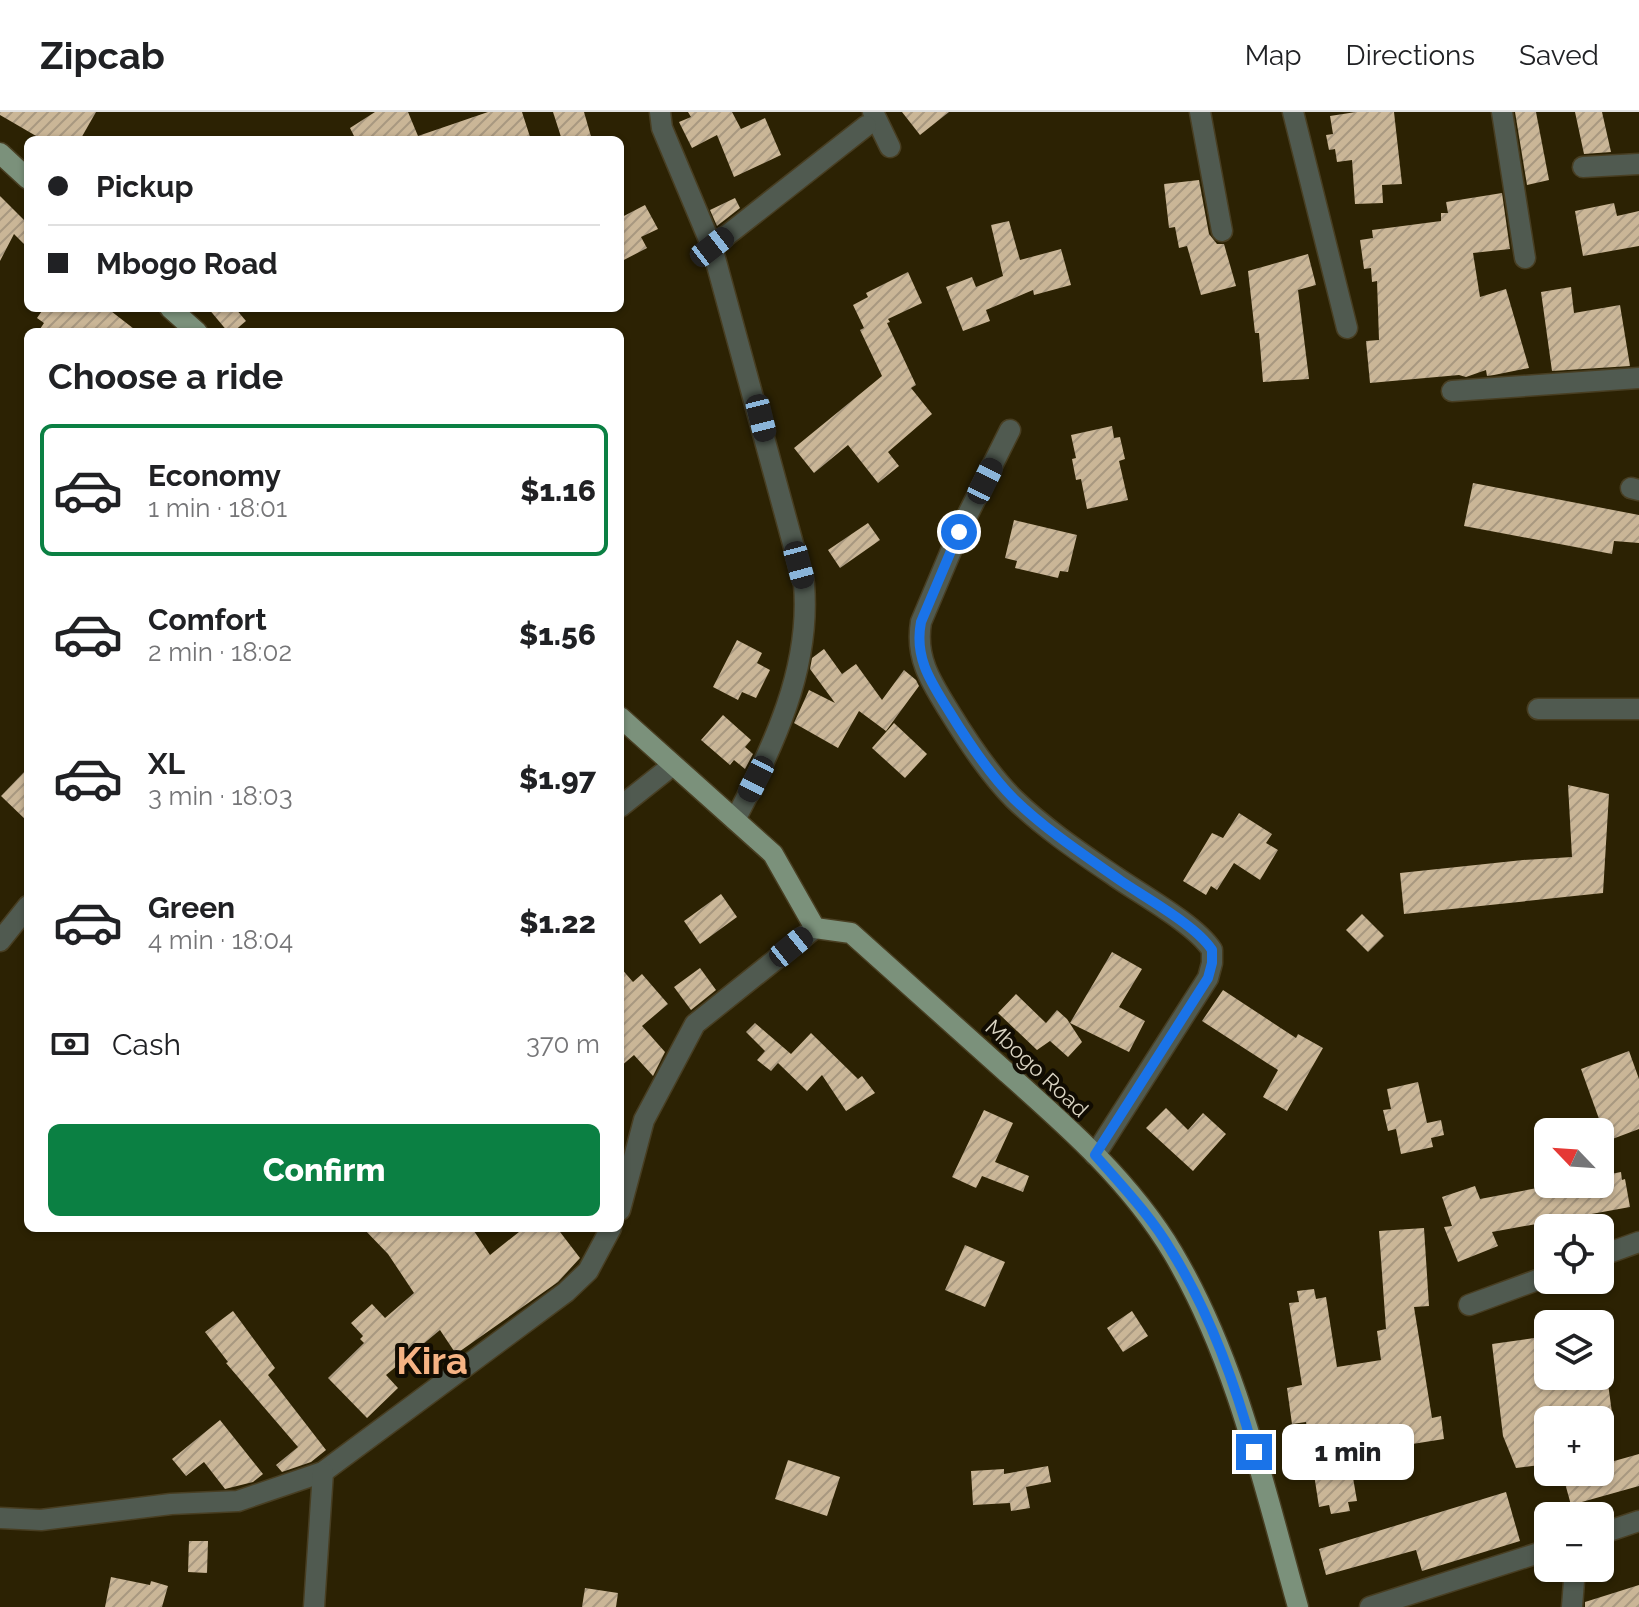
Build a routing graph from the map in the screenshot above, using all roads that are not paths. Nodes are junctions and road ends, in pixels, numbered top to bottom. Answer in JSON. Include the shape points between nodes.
{"nodes":[{"id":1,"x":660,"y":112,"type":"edge"},
{"id":2,"x":1200,"y":112,"type":"edge"},
{"id":3,"x":1293,"y":112,"type":"edge"},
{"id":4,"x":1502,"y":112,"type":"edge"},
{"id":5,"x":869,"y":119,"type":"edge"},
{"id":6,"x":890,"y":147,"type":"dead end"},
{"id":7,"x":0,"y":153,"type":"edge"},
{"id":8,"x":1639,"y":164,"type":"edge"},
{"id":9,"x":1583,"y":167,"type":"dead end"},
{"id":10,"x":24,"y":175,"type":"edge"},
{"id":11,"x":1222,"y":231,"type":"dead end"},
{"id":12,"x":712,"y":247,"type":"junction"},
{"id":13,"x":1525,"y":258,"type":"dead end"},
{"id":14,"x":174,"y":312,"type":"edge"},
{"id":15,"x":192,"y":328,"type":"edge"},
{"id":16,"x":1347,"y":328,"type":"dead end"},
{"id":17,"x":1639,"y":378,"type":"edge"},
{"id":18,"x":1452,"y":391,"type":"dead end"},
{"id":19,"x":1010,"y":430,"type":"dead end"},
{"id":20,"x":1538,"y":709,"type":"dead end"},
{"id":21,"x":1639,"y":709,"type":"edge"},
{"id":22,"x":624,"y":721,"type":"edge"},
{"id":23,"x":673,"y":765,"type":"junction"},
{"id":24,"x":624,"y":804,"type":"edge"},
{"id":25,"x":735,"y":820,"type":"junction"},
{"id":26,"x":24,"y":911,"type":"edge"},
{"id":27,"x":815,"y":928,"type":"junction"},
{"id":28,"x":0,"y":941,"type":"edge"},
{"id":29,"x":1095,"y":1155,"type":"junction"},
{"id":30,"x":624,"y":1195,"type":"edge"},
{"id":31,"x":609,"y":1232,"type":"edge"},
{"id":32,"x":1639,"y":1242,"type":"edge"},
{"id":33,"x":1614,"y":1251,"type":"edge"},
{"id":34,"x":1534,"y":1281,"type":"edge"},
{"id":35,"x":1469,"y":1305,"type":"dead end"},
{"id":36,"x":323,"y":1472,"type":"junction"},
{"id":37,"x":0,"y":1518,"type":"edge"},
{"id":38,"x":1639,"y":1521,"type":"edge"},
{"id":39,"x":1614,"y":1529,"type":"edge"},
{"id":40,"x":1534,"y":1554,"type":"edge"},
{"id":41,"x":1574,"y":1582,"type":"edge"},
{"id":42,"x":314,"y":1607,"type":"edge"},
{"id":43,"x":1298,"y":1607,"type":"edge"},
{"id":44,"x":1370,"y":1607,"type":"edge"},
{"id":45,"x":1572,"y":1607,"type":"edge"}],
"edges":[{"from":1,"to":12,"type":"street"},
{"from":2,"to":11,"type":"street"},
{"from":3,"to":16,"type":"street"},
{"from":4,"to":13,"type":"street"},
{"from":5,"to":6,"type":"street"},
{"from":5,"to":12,"type":"street"},
{"from":7,"to":10,"type":"main road"},
{"from":8,"to":9,"type":"street"},
{"from":12,"to":25,"type":"street","via":[[804,584],[807,613],[802,652],[780,724]]},
{"from":14,"to":15,"type":"main road"},
{"from":17,"to":18,"type":"street"},
{"from":19,"to":29,"type":"street","via":[[921,622],[918,637],[926,674],[961,731],[1014,799],[1212,950],[1208,978]]},
{"from":20,"to":21,"type":"street"},
{"from":22,"to":23,"type":"main road"},
{"from":23,"to":24,"type":"street"},
{"from":23,"to":25,"type":"main road"},
{"from":25,"to":27,"type":"main road","via":[[773,854]]},
{"from":26,"to":28,"type":"street"},
{"from":27,"to":29,"type":"main road","name":"Mbogo Road","via":[[851,933]]},
{"from":27,"to":30,"type":"street","via":[[695,1024],[644,1120]]},
{"from":29,"to":43,"type":"main road","name":"Mbogo Road","via":[[1143,1209],[1201,1304],[1247,1425]]},
{"from":31,"to":36,"type":"street","via":[[588,1271],[566,1292]]},
{"from":32,"to":33,"type":"street"},
{"from":34,"to":35,"type":"street"},
{"from":36,"to":37,"type":"street","via":[[238,1501],[41,1520]]},
{"from":36,"to":42,"type":"street"},
{"from":38,"to":39,"type":"street"},
{"from":40,"to":44,"type":"street"},
{"from":41,"to":45,"type":"street"}]}
